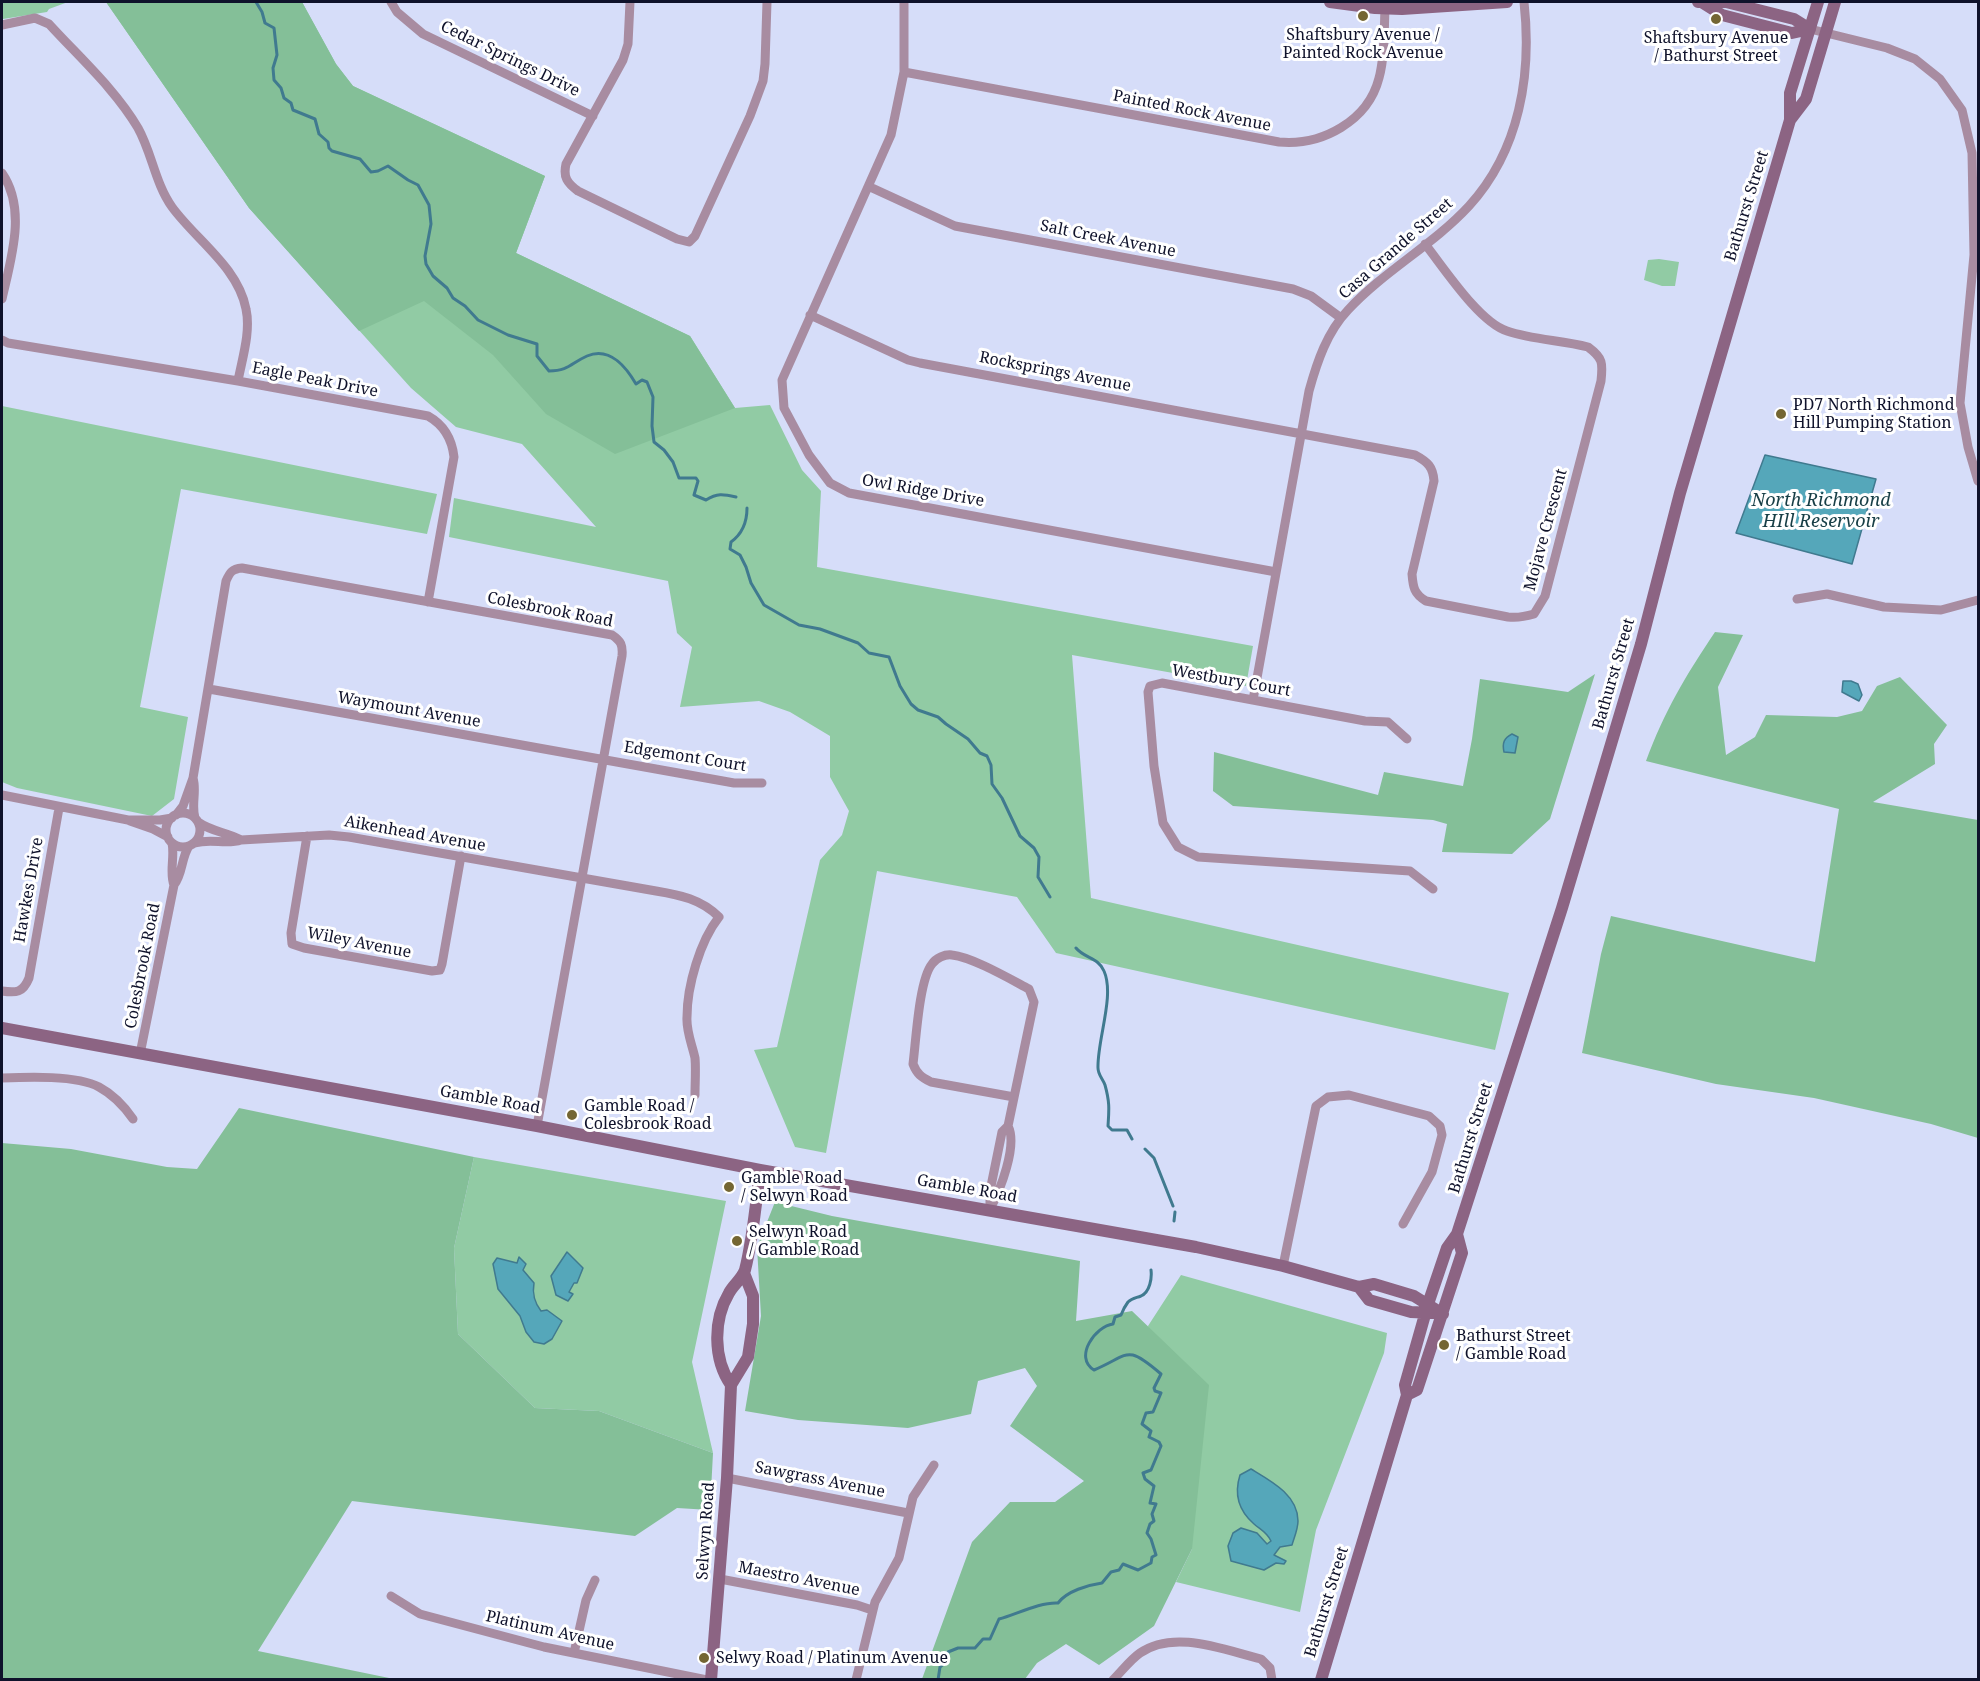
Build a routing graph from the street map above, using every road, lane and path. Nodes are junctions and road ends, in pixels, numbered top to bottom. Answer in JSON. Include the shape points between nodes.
{"nodes":[{"id":1,"x":391,"y":2,"type":"edge"},
{"id":2,"x":630,"y":2,"type":"edge"},
{"id":3,"x":767,"y":2,"type":"edge"},
{"id":4,"x":904,"y":2,"type":"edge"},
{"id":5,"x":1330,"y":2,"type":"edge"},
{"id":6,"x":1507,"y":2,"type":"edge"},
{"id":7,"x":1524,"y":2,"type":"edge"},
{"id":8,"x":1700,"y":2,"type":"edge"},
{"id":9,"x":1818,"y":2,"type":"edge"},
{"id":10,"x":1835,"y":2,"type":"edge"},
{"id":11,"x":1385,"y":9,"type":"junction"},
{"id":12,"x":2,"y":25,"type":"edge"},
{"id":13,"x":1810,"y":29,"type":"junction"},
{"id":14,"x":1825,"y":33,"type":"junction"},
{"id":15,"x":904,"y":72,"type":"junction"},
{"id":16,"x":592,"y":116,"type":"junction"},
{"id":17,"x":1790,"y":120,"type":"junction"},
{"id":18,"x":2,"y":173,"type":"edge"},
{"id":19,"x":870,"y":187,"type":"junction"},
{"id":20,"x":1425,"y":244,"type":"junction"},
{"id":21,"x":2,"y":299,"type":"edge"},
{"id":22,"x":810,"y":315,"type":"junction"},
{"id":23,"x":1341,"y":318,"type":"junction"},
{"id":24,"x":2,"y":340,"type":"edge"},
{"id":25,"x":238,"y":381,"type":"junction"},
{"id":26,"x":1302,"y":433,"type":"junction"},
{"id":27,"x":1978,"y":481,"type":"edge"},
{"id":28,"x":1276,"y":572,"type":"junction"},
{"id":29,"x":1797,"y":599,"type":"dead end"},
{"id":30,"x":1978,"y":600,"type":"edge"},
{"id":31,"x":428,"y":602,"type":"junction"},
{"id":32,"x":208,"y":689,"type":"junction"},
{"id":33,"x":1253,"y":700,"type":"junction"},
{"id":34,"x":1407,"y":738,"type":"dead end"},
{"id":35,"x":604,"y":760,"type":"junction"},
{"id":36,"x":193,"y":778,"type":"junction"},
{"id":37,"x":762,"y":783,"type":"dead end"},
{"id":38,"x":2,"y":795,"type":"edge"},
{"id":39,"x":59,"y":808,"type":"junction"},
{"id":40,"x":174,"y":817,"type":"junction"},
{"id":41,"x":128,"y":820,"type":"junction"},
{"id":42,"x":197,"y":820,"type":"junction"},
{"id":43,"x":307,"y":836,"type":"junction"},
{"id":44,"x":170,"y":840,"type":"junction"},
{"id":45,"x":241,"y":840,"type":"junction"},
{"id":46,"x":192,"y":844,"type":"junction"},
{"id":47,"x":461,"y":856,"type":"junction"},
{"id":48,"x":582,"y":878,"type":"junction"},
{"id":49,"x":174,"y":885,"type":"junction"},
{"id":50,"x":1433,"y":889,"type":"dead end"},
{"id":51,"x":2,"y":990,"type":"edge"},
{"id":52,"x":2,"y":1028,"type":"edge"},
{"id":53,"x":140,"y":1054,"type":"junction"},
{"id":54,"x":2,"y":1078,"type":"edge"},
{"id":55,"x":695,"y":1095,"type":"dead end"},
{"id":56,"x":1014,"y":1097,"type":"junction"},
{"id":57,"x":133,"y":1119,"type":"dead end"},
{"id":58,"x":537,"y":1126,"type":"junction"},
{"id":59,"x":760,"y":1170,"type":"junction"},
{"id":60,"x":990,"y":1209,"type":"junction"},
{"id":61,"x":1403,"y":1224,"type":"dead end"},
{"id":62,"x":1457,"y":1233,"type":"junction"},
{"id":63,"x":1283,"y":1266,"type":"junction"},
{"id":64,"x":744,"y":1273,"type":"junction"},
{"id":65,"x":1427,"y":1309,"type":"junction"},
{"id":66,"x":1443,"y":1314,"type":"junction"},
{"id":67,"x":731,"y":1384,"type":"junction"},
{"id":68,"x":1407,"y":1395,"type":"junction"},
{"id":69,"x":934,"y":1465,"type":"dead end"},
{"id":70,"x":727,"y":1478,"type":"junction"},
{"id":71,"x":908,"y":1513,"type":"junction"},
{"id":72,"x":720,"y":1579,"type":"junction"},
{"id":73,"x":595,"y":1580,"type":"dead end"},
{"id":74,"x":391,"y":1596,"type":"dead end"},
{"id":75,"x":872,"y":1610,"type":"junction"},
{"id":76,"x":574,"y":1653,"type":"junction"},
{"id":77,"x":707,"y":1680,"type":"edge"},
{"id":78,"x":711,"y":1680,"type":"edge"},
{"id":79,"x":856,"y":1680,"type":"edge"},
{"id":80,"x":1113,"y":1680,"type":"edge"},
{"id":81,"x":1272,"y":1680,"type":"edge"},
{"id":82,"x":1320,"y":1680,"type":"edge"}],
"edges":[{"from":1,"to":16,"type":"street","name":"Cedar Springs Drive","via":[[423,34]]},
{"from":2,"to":16,"type":"street","via":[[628,44],[623,60]]},
{"from":3,"to":16,"type":"street","via":[[763,81],[693,240],[677,239],[565,179],[566,164]]},
{"from":4,"to":15,"type":"street","name":"Owl Ridge Drive"},
{"from":5,"to":11,"type":"main road"},
{"from":6,"to":11,"type":"main road"},
{"from":7,"to":20,"type":"street","name":"Casa Grande Street","via":[[1525,78],[1521,105],[1508,142],[1469,206]]},
{"from":8,"to":13,"type":"main road","via":[[1722,15],[1792,33]]},
{"from":9,"to":13,"type":"main road","name":"Bathurst Street"},
{"from":10,"to":14,"type":"main road","name":"Bathurst Street"},
{"from":11,"to":15,"type":"street","name":"Painted Rock Avenue","via":[[1383,59],[1372,94],[1347,124],[1305,142],[1279,142]]},
{"from":12,"to":25,"type":"street","via":[[35,18],[49,24],[129,114],[165,196],[240,290],[248,326]]},
{"from":13,"to":14,"type":"street"},
{"from":13,"to":17,"type":"main road","name":"Bathurst Street","via":[[1790,93]]},
{"from":14,"to":17,"type":"main road","name":"Bathurst Street","via":[[1806,99]]},
{"from":14,"to":27,"type":"street","via":[[1915,59],[1940,79],[1962,110],[1972,153],[1974,255],[1960,403]]},
{"from":15,"to":19,"type":"street","name":"Owl Ridge Drive","via":[[891,135]]},
{"from":17,"to":62,"type":"main road","name":"Bathurst Street","via":[[1680,493],[1641,644],[1562,908]]},
{"from":18,"to":21,"type":"street","via":[[10,187],[16,216]]},
{"from":19,"to":22,"type":"street","name":"Owl Ridge Drive"},
{"from":19,"to":23,"type":"street","name":"Salt Creek Avenue","via":[[955,226],[1293,289]]},
{"from":20,"to":23,"type":"street","name":"Casa Grande Street"},
{"from":20,"to":26,"type":"street","name":"Mojave Crescent","via":[[1493,324],[1514,333],[1588,347],[1602,361],[1601,381],[1548,585],[1534,614],[1517,618],[1418,597],[1412,574],[1434,481],[1432,467],[1415,455]]},
{"from":22,"to":26,"type":"street","name":"Rocksprings Avenue","via":[[920,363]]},
{"from":22,"to":28,"type":"street","name":"Owl Ridge Drive","via":[[783,373],[782,398],[815,466],[839,489]]},
{"from":23,"to":26,"type":"street","name":"Casa Grande Street","via":[[1316,368]]},
{"from":24,"to":25,"type":"street","name":"Eagle Peak Drive"},
{"from":25,"to":31,"type":"street","name":"Eagle Peak Drive","via":[[428,416],[443,428],[454,457]]},
{"from":26,"to":28,"type":"street","name":"Casa Grande Street"},
{"from":28,"to":33,"type":"street","name":"Casa Grande Street"},
{"from":29,"to":30,"type":"street","via":[[1827,594],[1884,607],[1941,610]]},
{"from":31,"to":32,"type":"street","name":"Colesbrook Road","via":[[234,569],[226,581]]},
{"from":31,"to":35,"type":"street","name":"Colesbrook Road","via":[[612,635],[620,641],[622,656]]},
{"from":32,"to":35,"type":"street","name":"Waymount Avenue"},
{"from":32,"to":36,"type":"street","name":"Colesbrook Road"},
{"from":33,"to":34,"type":"street","name":"Westbury Court","via":[[1388,722]]},
{"from":33,"to":50,"type":"street","name":"Westbury Court","via":[[1162,683],[1150,686],[1147,699],[1163,823],[1178,847],[1198,857],[1410,871]]},
{"from":35,"to":37,"type":"street","name":"Edgemont Court","via":[[734,783]]},
{"from":35,"to":48,"type":"street","name":"Colesbrook Road"},
{"from":36,"to":40,"type":"street","name":"Colesbrook Road","via":[[182,808]]},
{"from":36,"to":42,"type":"street","name":"Colesbrook Road","via":[[193,810]]},
{"from":38,"to":39,"type":"street"},
{"from":39,"to":41,"type":"street"},
{"from":39,"to":51,"type":"street","name":"Hawkes Drive","via":[[29,978],[20,992]]},
{"from":40,"to":41,"type":"street"},
{"from":40,"to":42,"type":"street","via":[[186,814]]},
{"from":40,"to":44,"type":"street","via":[[167,826]]},
{"from":41,"to":44,"type":"street"},
{"from":42,"to":45,"type":"street","name":"Aikenhead Avenue","via":[[210,830]]},
{"from":42,"to":46,"type":"street","via":[[200,833]]},
{"from":43,"to":45,"type":"street","name":"Aikenhead Avenue"},
{"from":43,"to":47,"type":"street","name":"Aikenhead Avenue","via":[[349,837]]},
{"from":43,"to":47,"type":"street","name":"Wiley Avenue","via":[[292,944],[432,971],[442,964]]},
{"from":44,"to":46,"type":"street","via":[[181,847]]},
{"from":44,"to":49,"type":"street","name":"Colesbrook Road"},
{"from":45,"to":46,"type":"street","name":"Aikenhead Avenue"},
{"from":46,"to":49,"type":"street","name":"Colesbrook Road"},
{"from":47,"to":48,"type":"street","name":"Aikenhead Avenue"},
{"from":48,"to":55,"type":"street","name":"Aikenhead Avenue","via":[[676,894],[709,906],[719,917],[703,944],[688,1003]]},
{"from":48,"to":58,"type":"street","name":"Colesbrook Road"},
{"from":49,"to":53,"type":"street","name":"Colesbrook Road"},
{"from":52,"to":53,"type":"main road","name":"Gamble Road"},
{"from":53,"to":58,"type":"main road","name":"Gamble Road"},
{"from":54,"to":57,"type":"street","via":[[43,1076],[98,1086],[121,1102]]},
{"from":56,"to":56,"type":"street","via":[[1034,1002],[1029,988],[964,957],[951,954],[936,959],[928,970],[921,1004],[913,1064],[916,1071],[931,1082]]},
{"from":56,"to":60,"type":"street","via":[[1006,1168]]},
{"from":58,"to":59,"type":"main road","name":"Gamble Road"},
{"from":59,"to":60,"type":"main road","name":"Gamble Road"},
{"from":59,"to":64,"type":"main road","name":"Selwyn Road"},
{"from":60,"to":63,"type":"main road","name":"Gamble Road"},
{"from":61,"to":63,"type":"street","via":[[1432,1172],[1442,1136],[1440,1126],[1429,1116],[1349,1095],[1328,1097],[1316,1106]]},
{"from":62,"to":65,"type":"main road","name":"Bathurst Street","via":[[1447,1248]]},
{"from":62,"to":66,"type":"main road","name":"Bathurst Street","via":[[1462,1253]]},
{"from":63,"to":65,"type":"main road","name":"Gamble Road","via":[[1359,1287],[1374,1284],[1414,1296]]},
{"from":64,"to":67,"type":"main road","name":"Selwyn Road","via":[[753,1296],[753,1324],[748,1357]]},
{"from":64,"to":67,"type":"main road","name":"Selwyn Road","via":[[726,1300],[718,1333],[723,1373]]},
{"from":65,"to":66,"type":"main road","name":"Gamble Road"},
{"from":65,"to":68,"type":"main road","name":"Bathurst Street","via":[[1405,1385]]},
{"from":66,"to":68,"type":"main road","name":"Bathurst Street","via":[[1417,1390]]},
{"from":67,"to":70,"type":"main road","name":"Selwyn Road"},
{"from":68,"to":82,"type":"main road","name":"Bathurst Street"},
{"from":69,"to":71,"type":"street","via":[[913,1497]]},
{"from":70,"to":71,"type":"street","name":"Sawgrass Avenue"},
{"from":70,"to":72,"type":"main road","name":"Selwyn Road"},
{"from":71,"to":75,"type":"street","via":[[899,1558]]},
{"from":72,"to":75,"type":"street","name":"Maestro Avenue"},
{"from":72,"to":78,"type":"main road","name":"Selwyn Road"},
{"from":73,"to":76,"type":"street","via":[[586,1600]]},
{"from":74,"to":76,"type":"street","name":"Platinum Avenue","via":[[420,1614]]},
{"from":75,"to":79,"type":"street"},
{"from":76,"to":77,"type":"street","name":"Platinum Avenue"},
{"from":80,"to":81,"type":"street","via":[[1140,1653],[1169,1641],[1261,1659],[1270,1668]]}]}
